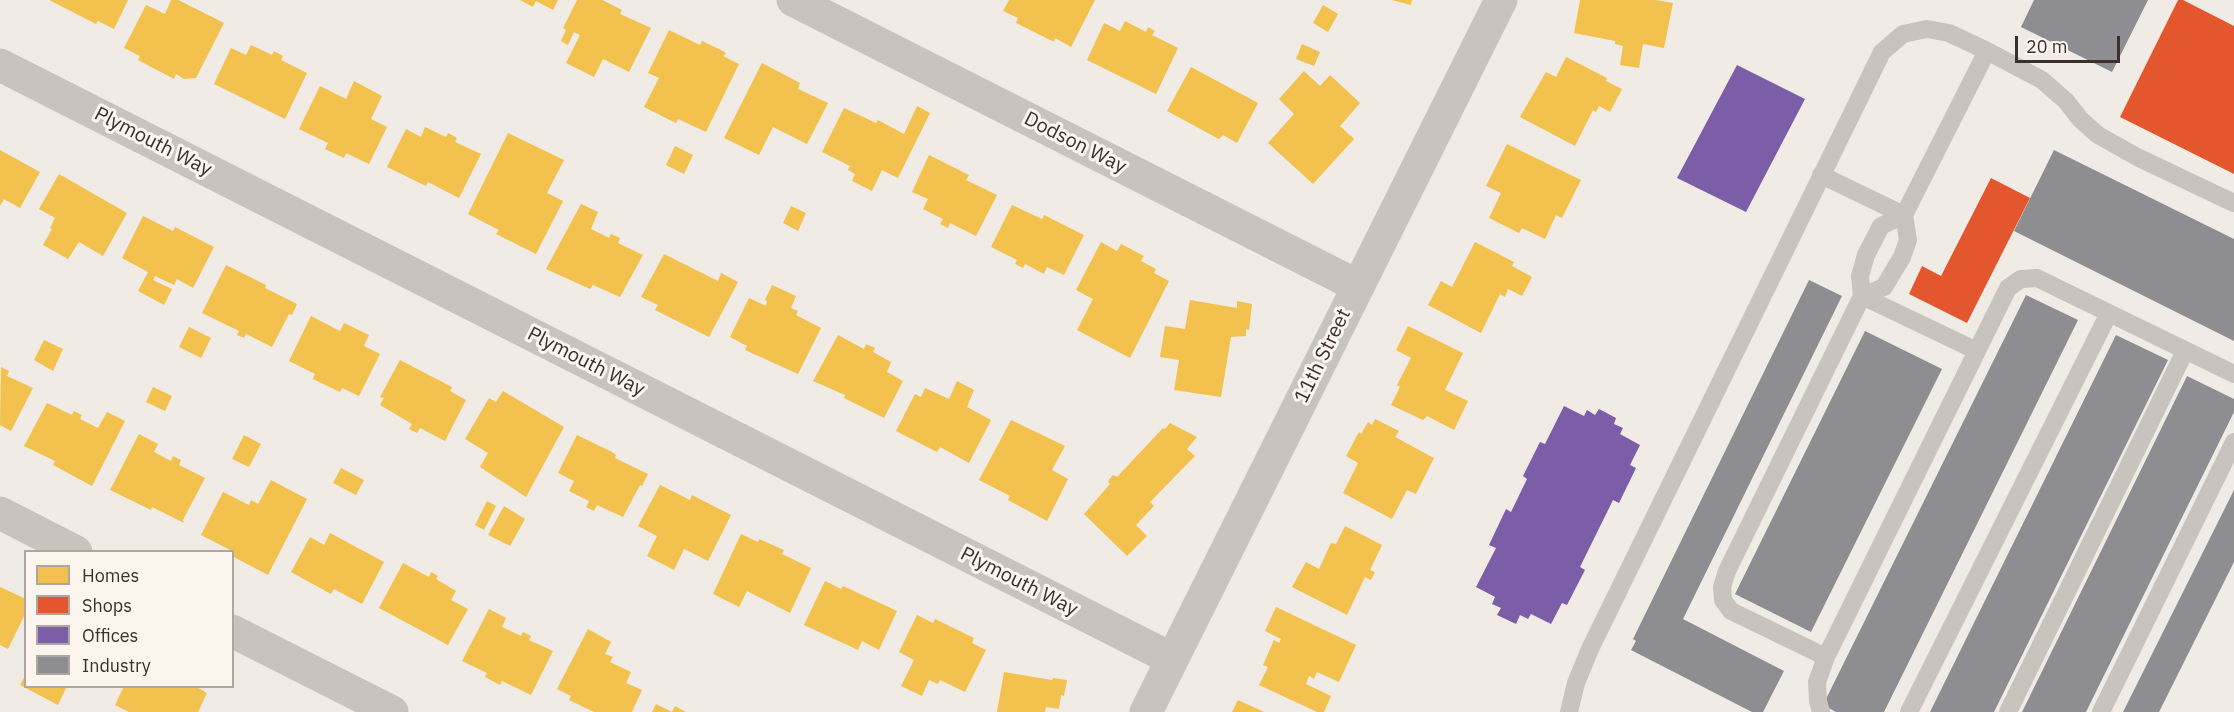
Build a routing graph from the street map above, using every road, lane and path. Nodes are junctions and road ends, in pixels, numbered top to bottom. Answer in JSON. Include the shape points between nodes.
{"nodes":[{"id":1,"x":793,"y":0,"type":"edge"},
{"id":2,"x":1501,"y":0,"type":"edge"},
{"id":3,"x":1987,"y":51,"type":"junction"},
{"id":4,"x":0,"y":65,"type":"edge"},
{"id":5,"x":1821,"y":175,"type":"junction"},
{"id":6,"x":2234,"y":202,"type":"edge"},
{"id":7,"x":1904,"y":215,"type":"junction"},
{"id":8,"x":1358,"y":286,"type":"junction"},
{"id":9,"x":1862,"y":296,"type":"junction"},
{"id":10,"x":2109,"y":313,"type":"junction"},
{"id":11,"x":1977,"y":351,"type":"junction"},
{"id":12,"x":2186,"y":351,"type":"junction"},
{"id":13,"x":2234,"y":374,"type":"edge"},
{"id":14,"x":2234,"y":442,"type":"edge"},
{"id":15,"x":0,"y":513,"type":"edge"},
{"id":16,"x":72,"y":550,"type":"edge"},
{"id":17,"x":234,"y":632,"type":"edge"},
{"id":18,"x":1826,"y":657,"type":"junction"},
{"id":19,"x":1172,"y":659,"type":"junction"},
{"id":20,"x":392,"y":712,"type":"edge"},
{"id":21,"x":1146,"y":712,"type":"edge"},
{"id":22,"x":1569,"y":712,"type":"edge"},
{"id":23,"x":1821,"y":712,"type":"edge"},
{"id":24,"x":1909,"y":712,"type":"edge"},
{"id":25,"x":2008,"y":712,"type":"edge"},
{"id":26,"x":2102,"y":712,"type":"edge"}],
"edges":[{"from":1,"to":8,"type":"street","name":"Dodson Way"},
{"from":2,"to":8,"type":"street","name":"11th Street"},
{"from":3,"to":5,"type":"lane","via":[[1949,33],[1927,29],[1904,34],[1882,52]]},
{"from":3,"to":6,"type":"lane","via":[[2042,80],[2098,135]]},
{"from":3,"to":7,"type":"lane"},
{"from":4,"to":19,"type":"street","name":"Plymouth Way"},
{"from":5,"to":7,"type":"lane"},
{"from":5,"to":22,"type":"lane","via":[[1590,649]]},
{"from":7,"to":9,"type":"lane","via":[[1881,226],[1860,276]]},
{"from":7,"to":9,"type":"lane","via":[[1908,240],[1902,257],[1884,287]]},
{"from":8,"to":19,"type":"street","name":"11th Street"},
{"from":9,"to":11,"type":"lane"},
{"from":9,"to":18,"type":"lane","via":[[1722,587],[1723,600],[1731,611]]},
{"from":10,"to":11,"type":"lane","via":[[2037,278],[2021,279],[2008,288]]},
{"from":10,"to":12,"type":"lane"},
{"from":10,"to":24,"type":"lane"},
{"from":11,"to":18,"type":"lane"},
{"from":12,"to":13,"type":"lane"},
{"from":12,"to":25,"type":"lane"},
{"from":14,"to":26,"type":"lane"},
{"from":15,"to":16,"type":"street"},
{"from":17,"to":20,"type":"street"},
{"from":18,"to":23,"type":"lane","via":[[1817,682]]},
{"from":19,"to":21,"type":"street","name":"11th Street"}]}
